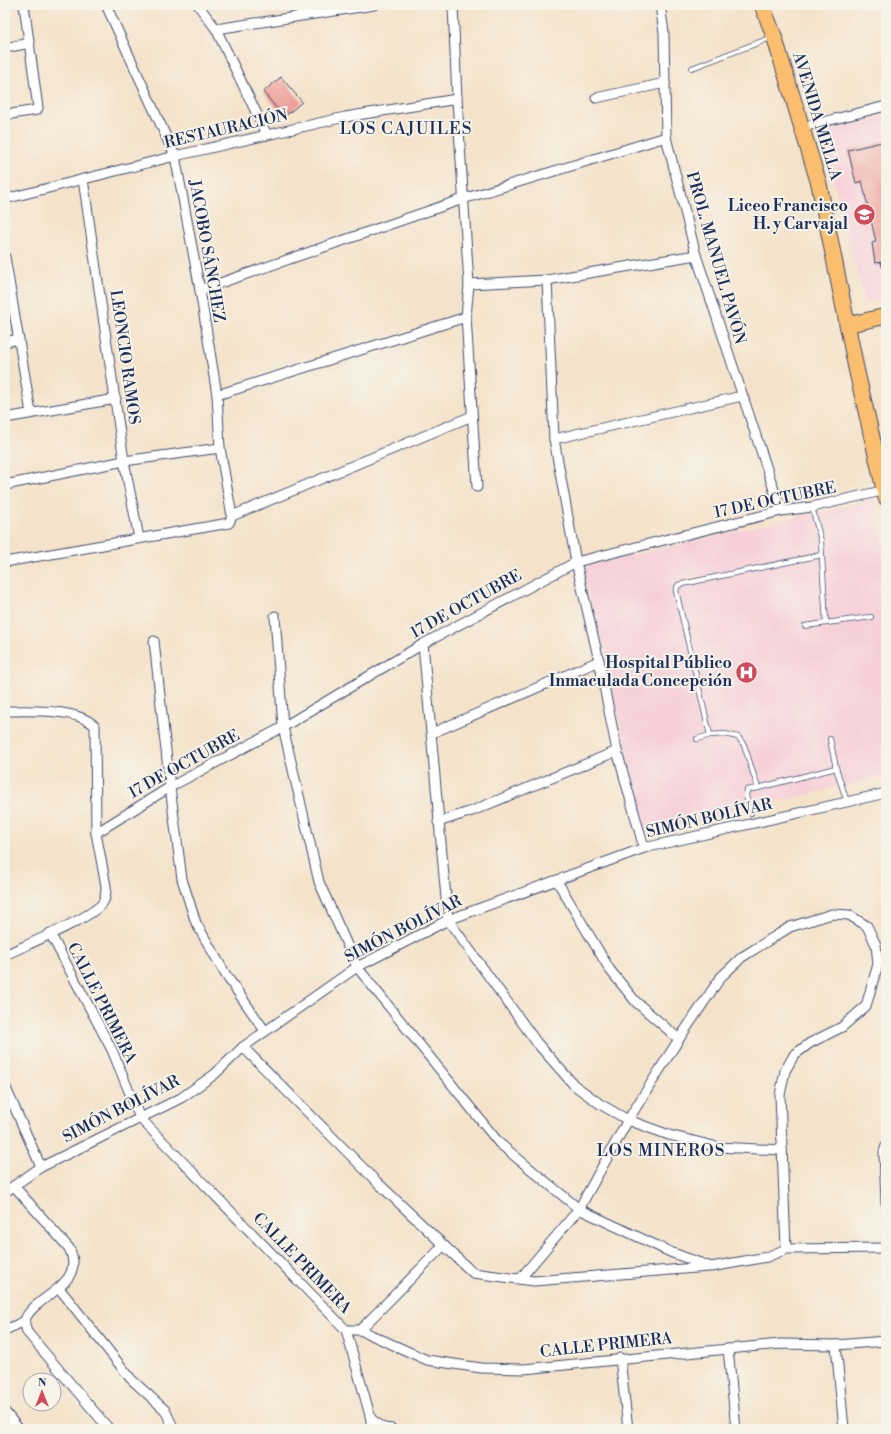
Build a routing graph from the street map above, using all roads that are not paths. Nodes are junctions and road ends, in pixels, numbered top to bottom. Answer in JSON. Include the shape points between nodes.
{"nodes":[{"id":1,"x":24,"y":5,"type":"edge"},
{"id":2,"x":106,"y":5,"type":"edge"},
{"id":3,"x":198,"y":5,"type":"edge"},
{"id":4,"x":304,"y":5,"type":"edge"},
{"id":5,"x":374,"y":5,"type":"edge"},
{"id":6,"x":453,"y":5,"type":"edge"},
{"id":7,"x":660,"y":5,"type":"edge"},
{"id":8,"x":762,"y":5,"type":"edge"},
{"id":9,"x":305,"y":15,"type":"junction"},
{"id":10,"x":216,"y":29,"type":"junction"},
{"id":11,"x":774,"y":36,"type":"junction"},
{"id":12,"x":30,"y":43,"type":"junction"},
{"id":13,"x":5,"y":48,"type":"edge"},
{"id":14,"x":692,"y":68,"type":"dead end"},
{"id":15,"x":665,"y":84,"type":"junction"},
{"id":16,"x":596,"y":98,"type":"dead end"},
{"id":17,"x":457,"y":99,"type":"junction"},
{"id":18,"x":886,"y":106,"type":"edge"},
{"id":19,"x":5,"y":116,"type":"edge"},
{"id":20,"x":803,"y":127,"type":"junction"},
{"id":21,"x":267,"y":135,"type":"junction"},
{"id":22,"x":666,"y":137,"type":"junction"},
{"id":23,"x":175,"y":156,"type":"junction"},
{"id":24,"x":83,"y":179,"type":"junction"},
{"id":25,"x":5,"y":199,"type":"edge"},
{"id":26,"x":463,"y":199,"type":"junction"},
{"id":27,"x":696,"y":255,"type":"junction"},
{"id":28,"x":5,"y":257,"type":"edge"},
{"id":29,"x":547,"y":280,"type":"junction"},
{"id":30,"x":469,"y":284,"type":"junction"},
{"id":31,"x":200,"y":290,"type":"junction"},
{"id":32,"x":886,"y":316,"type":"edge"},
{"id":33,"x":466,"y":317,"type":"junction"},
{"id":34,"x":848,"y":325,"type":"junction"},
{"id":35,"x":19,"y":339,"type":"junction"},
{"id":36,"x":5,"y":342,"type":"edge"},
{"id":37,"x":217,"y":395,"type":"junction"},
{"id":38,"x":742,"y":396,"type":"junction"},
{"id":39,"x":116,"y":399,"type":"junction"},
{"id":40,"x":31,"y":413,"type":"junction"},
{"id":41,"x":472,"y":416,"type":"junction"},
{"id":42,"x":5,"y":418,"type":"edge"},
{"id":43,"x":554,"y":439,"type":"junction"},
{"id":44,"x":220,"y":448,"type":"junction"},
{"id":45,"x":124,"y":461,"type":"junction"},
{"id":46,"x":5,"y":485,"type":"edge"},
{"id":47,"x":476,"y":487,"type":"dead end"},
{"id":48,"x":886,"y":493,"type":"edge"},
{"id":49,"x":812,"y":507,"type":"junction"},
{"id":50,"x":781,"y":511,"type":"junction"},
{"id":51,"x":232,"y":516,"type":"junction"},
{"id":52,"x":139,"y":538,"type":"junction"},
{"id":53,"x":821,"y":555,"type":"junction"},
{"id":54,"x":5,"y":562,"type":"edge"},
{"id":55,"x":576,"y":562,"type":"junction"},
{"id":56,"x":275,"y":616,"type":"dead end"},
{"id":57,"x":871,"y":617,"type":"dead end"},
{"id":58,"x":826,"y":623,"type":"junction"},
{"id":59,"x":805,"y":626,"type":"dead end"},
{"id":60,"x":154,"y":641,"type":"dead end"},
{"id":61,"x":423,"y":644,"type":"junction"},
{"id":62,"x":599,"y":661,"type":"junction"},
{"id":63,"x":5,"y":711,"type":"edge"},
{"id":64,"x":283,"y":727,"type":"junction"},
{"id":65,"x":432,"y":734,"type":"junction"},
{"id":66,"x":710,"y":735,"type":"junction"},
{"id":67,"x":697,"y":739,"type":"dead end"},
{"id":68,"x":830,"y":739,"type":"dead end"},
{"id":69,"x":617,"y":751,"type":"junction"},
{"id":70,"x":836,"y":768,"type":"junction"},
{"id":71,"x":170,"y":787,"type":"junction"},
{"id":72,"x":758,"y":788,"type":"junction"},
{"id":73,"x":886,"y":793,"type":"edge"},
{"id":74,"x":847,"y":802,"type":"junction"},
{"id":75,"x":751,"y":812,"type":"dead end"},
{"id":76,"x":438,"y":822,"type":"junction"},
{"id":77,"x":96,"y":833,"type":"junction"},
{"id":78,"x":644,"y":848,"type":"junction"},
{"id":79,"x":558,"y":881,"type":"junction"},
{"id":80,"x":448,"y":920,"type":"junction"},
{"id":81,"x":50,"y":933,"type":"junction"},
{"id":82,"x":5,"y":955,"type":"edge"},
{"id":83,"x":356,"y":967,"type":"junction"},
{"id":84,"x":265,"y":1031,"type":"junction"},
{"id":85,"x":679,"y":1039,"type":"junction"},
{"id":86,"x":243,"y":1047,"type":"junction"},
{"id":87,"x":5,"y":1086,"type":"edge"},
{"id":88,"x":140,"y":1118,"type":"junction"},
{"id":89,"x":628,"y":1120,"type":"junction"},
{"id":90,"x":886,"y":1146,"type":"edge"},
{"id":91,"x":782,"y":1150,"type":"junction"},
{"id":92,"x":41,"y":1167,"type":"junction"},
{"id":93,"x":14,"y":1186,"type":"junction"},
{"id":94,"x":5,"y":1192,"type":"edge"},
{"id":95,"x":886,"y":1203,"type":"edge"},
{"id":96,"x":579,"y":1209,"type":"junction"},
{"id":97,"x":444,"y":1245,"type":"junction"},
{"id":98,"x":886,"y":1248,"type":"edge"},
{"id":99,"x":786,"y":1249,"type":"junction"},
{"id":100,"x":711,"y":1267,"type":"junction"},
{"id":101,"x":520,"y":1279,"type":"junction"},
{"id":102,"x":59,"y":1288,"type":"junction"},
{"id":103,"x":25,"y":1321,"type":"junction"},
{"id":104,"x":5,"y":1330,"type":"edge"},
{"id":105,"x":346,"y":1330,"type":"junction"},
{"id":106,"x":360,"y":1330,"type":"junction"},
{"id":107,"x":886,"y":1341,"type":"edge"},
{"id":108,"x":836,"y":1345,"type":"junction"},
{"id":109,"x":728,"y":1349,"type":"junction"},
{"id":110,"x":620,"y":1358,"type":"junction"},
{"id":111,"x":5,"y":1412,"type":"edge"},
{"id":112,"x":371,"y":1419,"type":"junction"},
{"id":113,"x":19,"y":1429,"type":"edge"},
{"id":114,"x":109,"y":1429,"type":"edge"},
{"id":115,"x":174,"y":1429,"type":"edge"},
{"id":116,"x":371,"y":1429,"type":"edge"},
{"id":117,"x":392,"y":1429,"type":"edge"},
{"id":118,"x":628,"y":1429,"type":"edge"},
{"id":119,"x":736,"y":1429,"type":"edge"},
{"id":120,"x":844,"y":1429,"type":"edge"}],
"edges":[{"from":1,"to":12,"type":"street"},
{"from":2,"to":23,"type":"street","name":"JACOBO SÁNCHEZ"},
{"from":3,"to":10,"type":"street"},
{"from":4,"to":9,"type":"street"},
{"from":5,"to":9,"type":"street"},
{"from":6,"to":17,"type":"street"},
{"from":7,"to":15,"type":"street","name":"PROL. MANUEL PAVÓN","via":[[664,33]]},
{"from":8,"to":11,"type":"main road","name":"AVENIDA MELLA"},
{"from":9,"to":10,"type":"street"},
{"from":10,"to":21,"type":"street"},
{"from":11,"to":14,"type":"lane"},
{"from":11,"to":20,"type":"main road","name":"AVENIDA MELLA"},
{"from":12,"to":13,"type":"street"},
{"from":12,"to":19,"type":"street","via":[[38,108]]},
{"from":15,"to":16,"type":"street"},
{"from":15,"to":22,"type":"street","name":"PROL. MANUEL PAVÓN"},
{"from":17,"to":21,"type":"street","name":"RESTAURACIÓN","via":[[345,117]]},
{"from":17,"to":26,"type":"street"},
{"from":18,"to":20,"type":"street"},
{"from":20,"to":34,"type":"main road","name":"AVENIDA MELLA","via":[[820,184]]},
{"from":21,"to":23,"type":"street","name":"RESTAURACIÓN"},
{"from":22,"to":26,"type":"street"},
{"from":22,"to":27,"type":"street","name":"PROL. MANUEL PAVÓN"},
{"from":23,"to":24,"type":"street","name":"RESTAURACIÓN"},
{"from":23,"to":31,"type":"street","name":"JACOBO SÁNCHEZ"},
{"from":24,"to":25,"type":"street","name":"RESTAURACIÓN"},
{"from":24,"to":39,"type":"street","name":"LEONCIO RAMOS"},
{"from":26,"to":30,"type":"street"},
{"from":26,"to":31,"type":"street"},
{"from":27,"to":29,"type":"street"},
{"from":27,"to":38,"type":"street","name":"PROL. MANUEL PAVÓN"},
{"from":28,"to":35,"type":"street"},
{"from":29,"to":30,"type":"street"},
{"from":29,"to":43,"type":"street"},
{"from":30,"to":33,"type":"street"},
{"from":31,"to":37,"type":"street","name":"JACOBO SÁNCHEZ"},
{"from":32,"to":34,"type":"main road"},
{"from":33,"to":37,"type":"street"},
{"from":33,"to":41,"type":"street"},
{"from":34,"to":48,"type":"main road","name":"AVENIDA MELLA"},
{"from":35,"to":36,"type":"street"},
{"from":35,"to":40,"type":"street"},
{"from":37,"to":44,"type":"street","name":"JACOBO SÁNCHEZ"},
{"from":38,"to":43,"type":"street"},
{"from":38,"to":50,"type":"street","name":"PROL. MANUEL PAVÓN"},
{"from":39,"to":40,"type":"street"},
{"from":39,"to":45,"type":"street","name":"LEONCIO RAMOS"},
{"from":40,"to":42,"type":"street"},
{"from":41,"to":47,"type":"street"},
{"from":41,"to":51,"type":"street"},
{"from":43,"to":55,"type":"street"},
{"from":44,"to":45,"type":"street"},
{"from":44,"to":51,"type":"street","name":"JACOBO SÁNCHEZ"},
{"from":45,"to":46,"type":"street"},
{"from":45,"to":52,"type":"street","name":"LEONCIO RAMOS"},
{"from":48,"to":49,"type":"street","name":"17 DE OCTUBRE"},
{"from":49,"to":50,"type":"street","name":"17 DE OCTUBRE"},
{"from":49,"to":53,"type":"lane","via":[[821,542]]},
{"from":50,"to":55,"type":"street","name":"17 DE OCTUBRE"},
{"from":51,"to":52,"type":"street","via":[[229,523]]},
{"from":52,"to":54,"type":"street"},
{"from":53,"to":58,"type":"lane"},
{"from":53,"to":66,"type":"lane","via":[[678,585],[676,591]]},
{"from":55,"to":61,"type":"street","name":"17 DE OCTUBRE"},
{"from":55,"to":62,"type":"street"},
{"from":56,"to":64,"type":"street"},
{"from":57,"to":58,"type":"lane"},
{"from":58,"to":59,"type":"lane"},
{"from":60,"to":71,"type":"street"},
{"from":61,"to":64,"type":"street","name":"17 DE OCTUBRE"},
{"from":61,"to":65,"type":"street"},
{"from":62,"to":65,"type":"street"},
{"from":62,"to":69,"type":"street"},
{"from":63,"to":77,"type":"street","name":"CALLE PRIMERA","via":[[57,712],[89,720],[95,726]]},
{"from":64,"to":71,"type":"street","name":"17 DE OCTUBRE"},
{"from":64,"to":83,"type":"street","via":[[319,882]]},
{"from":65,"to":76,"type":"street"},
{"from":66,"to":67,"type":"lane"},
{"from":66,"to":72,"type":"lane","via":[[725,734],[738,737],[744,745]]},
{"from":68,"to":70,"type":"lane"},
{"from":69,"to":76,"type":"street","via":[[472,811]]},
{"from":69,"to":78,"type":"street"},
{"from":70,"to":72,"type":"lane"},
{"from":70,"to":74,"type":"lane"},
{"from":71,"to":77,"type":"street","name":"17 DE OCTUBRE"},
{"from":71,"to":84,"type":"street","via":[[182,879],[196,923],[226,975]]},
{"from":72,"to":75,"type":"lane","via":[[747,790],[746,796]]},
{"from":73,"to":74,"type":"street","name":"SIMÓN BOLÍVAR"},
{"from":74,"to":78,"type":"street","name":"SIMÓN BOLÍVAR"},
{"from":76,"to":80,"type":"street"},
{"from":77,"to":81,"type":"street","name":"CALLE PRIMERA","via":[[106,886],[102,904],[88,915]]},
{"from":78,"to":79,"type":"street","name":"SIMÓN BOLÍVAR"},
{"from":79,"to":80,"type":"street","name":"SIMÓN BOLÍVAR"},
{"from":79,"to":85,"type":"street","via":[[610,970],[636,1002]]},
{"from":80,"to":83,"type":"street","name":"SIMÓN BOLÍVAR"},
{"from":80,"to":89,"type":"street","via":[[537,1043],[574,1085]]},
{"from":81,"to":82,"type":"street"},
{"from":81,"to":88,"type":"street","name":"CALLE PRIMERA","via":[[112,1050]]},
{"from":83,"to":84,"type":"street","name":"SIMÓN BOLÍVAR"},
{"from":83,"to":96,"type":"street","via":[[499,1143]]},
{"from":84,"to":86,"type":"street","name":"SIMÓN BOLÍVAR"},
{"from":85,"to":89,"type":"street"},
{"from":85,"to":91,"type":"street","via":[[721,978],[742,957],[790,927],[832,914],[849,914],[867,926],[876,945],[878,964],[866,1006],[842,1027],[810,1043],[794,1055],[785,1071],[780,1095]]},
{"from":86,"to":88,"type":"street","name":"SIMÓN BOLÍVAR","via":[[215,1074],[182,1098]]},
{"from":86,"to":97,"type":"street","via":[[377,1182]]},
{"from":87,"to":92,"type":"street"},
{"from":88,"to":92,"type":"street","name":"SIMÓN BOLÍVAR"},
{"from":88,"to":105,"type":"street","name":"CALLE PRIMERA"},
{"from":89,"to":91,"type":"street","via":[[669,1135],[718,1147]]},
{"from":89,"to":96,"type":"street"},
{"from":90,"to":95,"type":"street"},
{"from":91,"to":99,"type":"street"},
{"from":92,"to":93,"type":"street","name":"SIMÓN BOLÍVAR"},
{"from":93,"to":94,"type":"street","name":"SIMÓN BOLÍVAR"},
{"from":93,"to":102,"type":"street","via":[[69,1248],[74,1258],[72,1269]]},
{"from":96,"to":100,"type":"street","via":[[670,1252]]},
{"from":96,"to":101,"type":"street"},
{"from":97,"to":101,"type":"street","via":[[473,1273]]},
{"from":97,"to":106,"type":"street"},
{"from":98,"to":99,"type":"street"},
{"from":99,"to":100,"type":"street","via":[[767,1258]]},
{"from":100,"to":101,"type":"street","via":[[534,1281]]},
{"from":102,"to":103,"type":"street","via":[[30,1311]]},
{"from":102,"to":115,"type":"street","via":[[132,1379],[165,1410]]},
{"from":103,"to":104,"type":"street"},
{"from":103,"to":114,"type":"street","via":[[27,1332]]},
{"from":105,"to":106,"type":"street","name":"CALLE PRIMERA"},
{"from":105,"to":112,"type":"street"},
{"from":106,"to":110,"type":"street","name":"CALLE PRIMERA","via":[[427,1360],[481,1368],[524,1369]]},
{"from":107,"to":108,"type":"street","name":"CALLE PRIMERA"},
{"from":108,"to":109,"type":"street","name":"CALLE PRIMERA","via":[[780,1344]]},
{"from":108,"to":120,"type":"street"},
{"from":109,"to":110,"type":"street","name":"CALLE PRIMERA"},
{"from":109,"to":119,"type":"street"},
{"from":110,"to":118,"type":"street"},
{"from":111,"to":113,"type":"street"},
{"from":112,"to":116,"type":"street"},
{"from":112,"to":117,"type":"street","via":[[384,1428]]}]}
